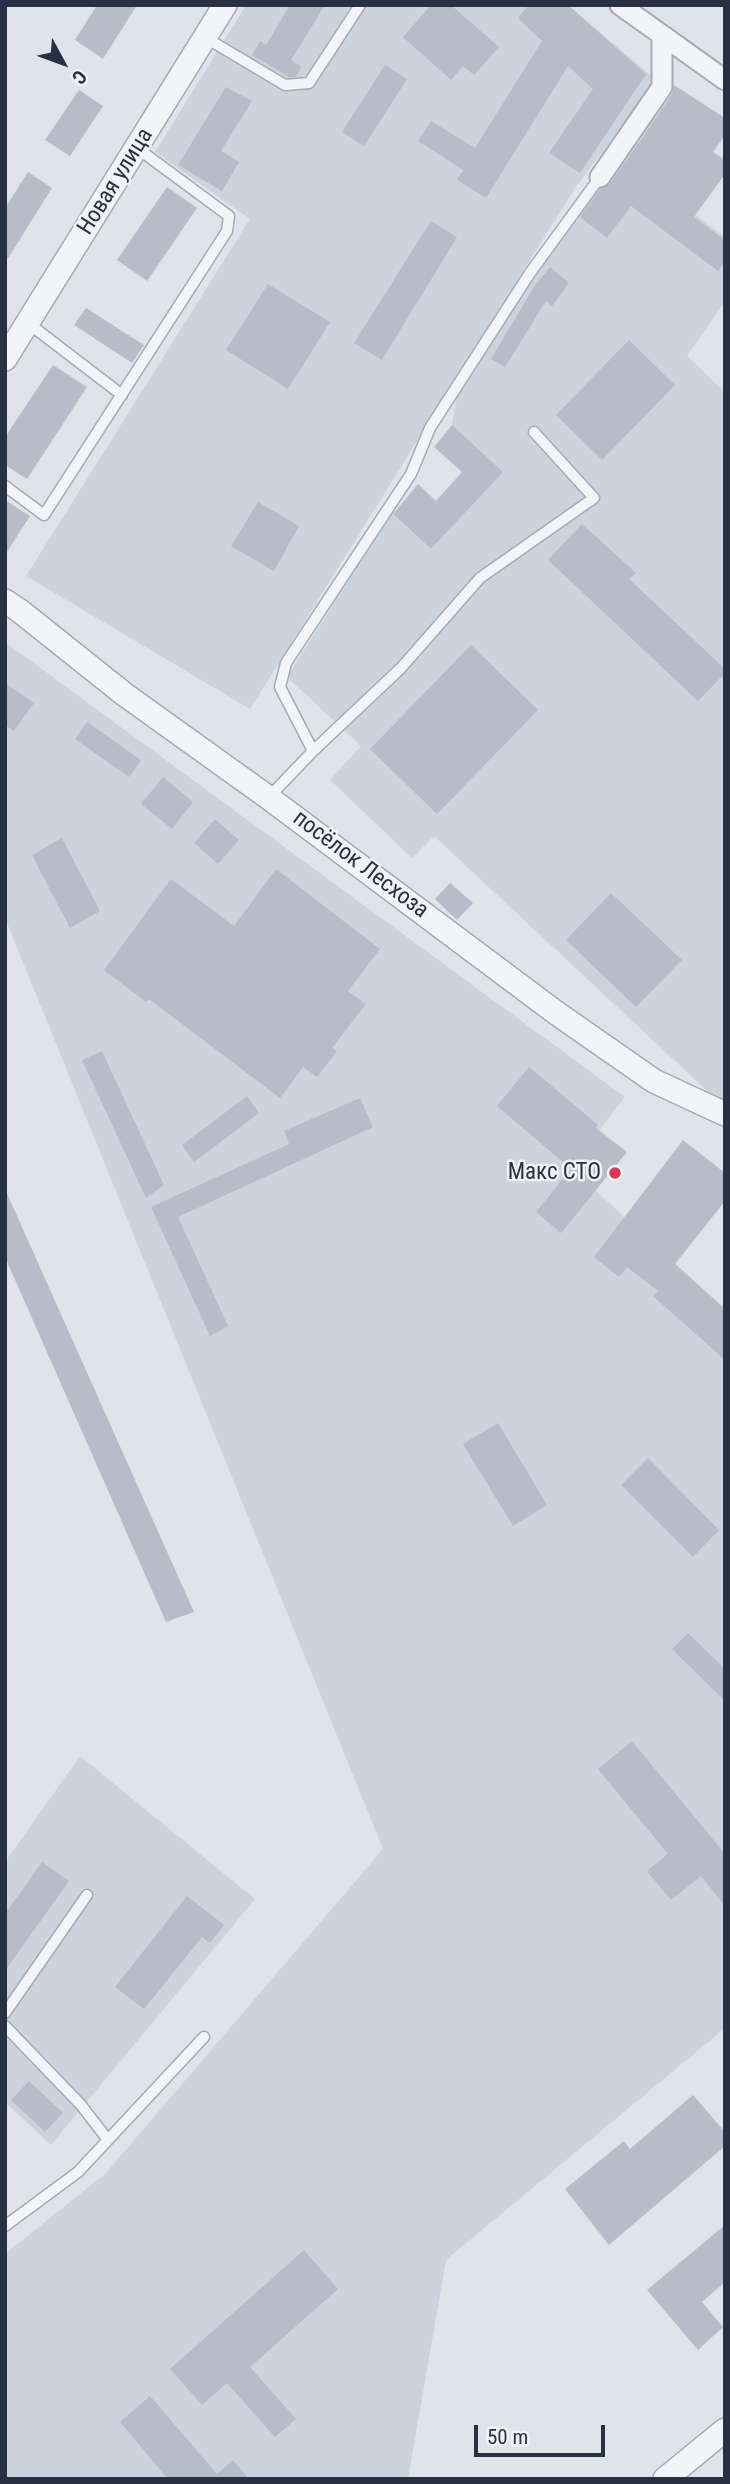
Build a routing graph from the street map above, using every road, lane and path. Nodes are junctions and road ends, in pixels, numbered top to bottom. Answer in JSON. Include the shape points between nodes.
{"nodes":[{"id":1,"x":359,"y":5,"type":"edge"},
{"id":2,"x":620,"y":5,"type":"edge"},
{"id":3,"x":218,"y":8,"type":"edge"},
{"id":4,"x":662,"y":35,"type":"junction"},
{"id":5,"x":205,"y":37,"type":"junction"},
{"id":6,"x":725,"y":80,"type":"edge"},
{"id":7,"x":137,"y":148,"type":"junction"},
{"id":8,"x":600,"y":177,"type":"joint"},
{"id":9,"x":28,"y":323,"type":"junction"},
{"id":10,"x":5,"y":359,"type":"edge"},
{"id":11,"x":122,"y":395,"type":"junction"},
{"id":12,"x":534,"y":432,"type":"dead end"},
{"id":13,"x":5,"y":486,"type":"edge"},
{"id":14,"x":5,"y":601,"type":"edge"},
{"id":15,"x":313,"y":751,"type":"junction"},
{"id":16,"x":268,"y":798,"type":"junction"},
{"id":17,"x":725,"y":1114,"type":"edge"},
{"id":18,"x":87,"y":1895,"type":"dead end"},
{"id":19,"x":5,"y":2012,"type":"edge"},
{"id":20,"x":5,"y":2026,"type":"edge"},
{"id":21,"x":204,"y":2037,"type":"dead end"},
{"id":22,"x":108,"y":2140,"type":"junction"},
{"id":23,"x":5,"y":2226,"type":"edge"},
{"id":24,"x":725,"y":2430,"type":"edge"},
{"id":25,"x":665,"y":2479,"type":"edge"}],
"edges":[{"from":1,"to":5,"type":"lane","via":[[309,83],[299,86],[285,85]]},
{"from":2,"to":4,"type":"street"},
{"from":3,"to":5,"type":"street","name":"Новая улица"},
{"from":4,"to":6,"type":"street"},
{"from":4,"to":8,"type":"street","via":[[662,87]]},
{"from":5,"to":7,"type":"street","name":"Новая улица"},
{"from":7,"to":9,"type":"street","name":"Новая улица"},
{"from":7,"to":11,"type":"lane","via":[[229,216],[228,231]]},
{"from":8,"to":15,"type":"lane","via":[[530,273],[430,428],[411,474],[286,663],[280,687]]},
{"from":9,"to":10,"type":"street","name":"Новая улица"},
{"from":9,"to":11,"type":"lane"},
{"from":11,"to":13,"type":"lane","via":[[44,515]]},
{"from":12,"to":15,"type":"lane","via":[[594,498],[480,579],[401,668]]},
{"from":14,"to":16,"type":"street","name":"посёлок Лесхоза"},
{"from":15,"to":16,"type":"lane"},
{"from":16,"to":17,"type":"street","name":"посёлок Лесхоза","via":[[653,1081]]},
{"from":18,"to":19,"type":"lane"},
{"from":20,"to":22,"type":"lane"},
{"from":21,"to":22,"type":"lane"},
{"from":22,"to":23,"type":"lane","via":[[78,2172]]},
{"from":24,"to":25,"type":"street"}]}
